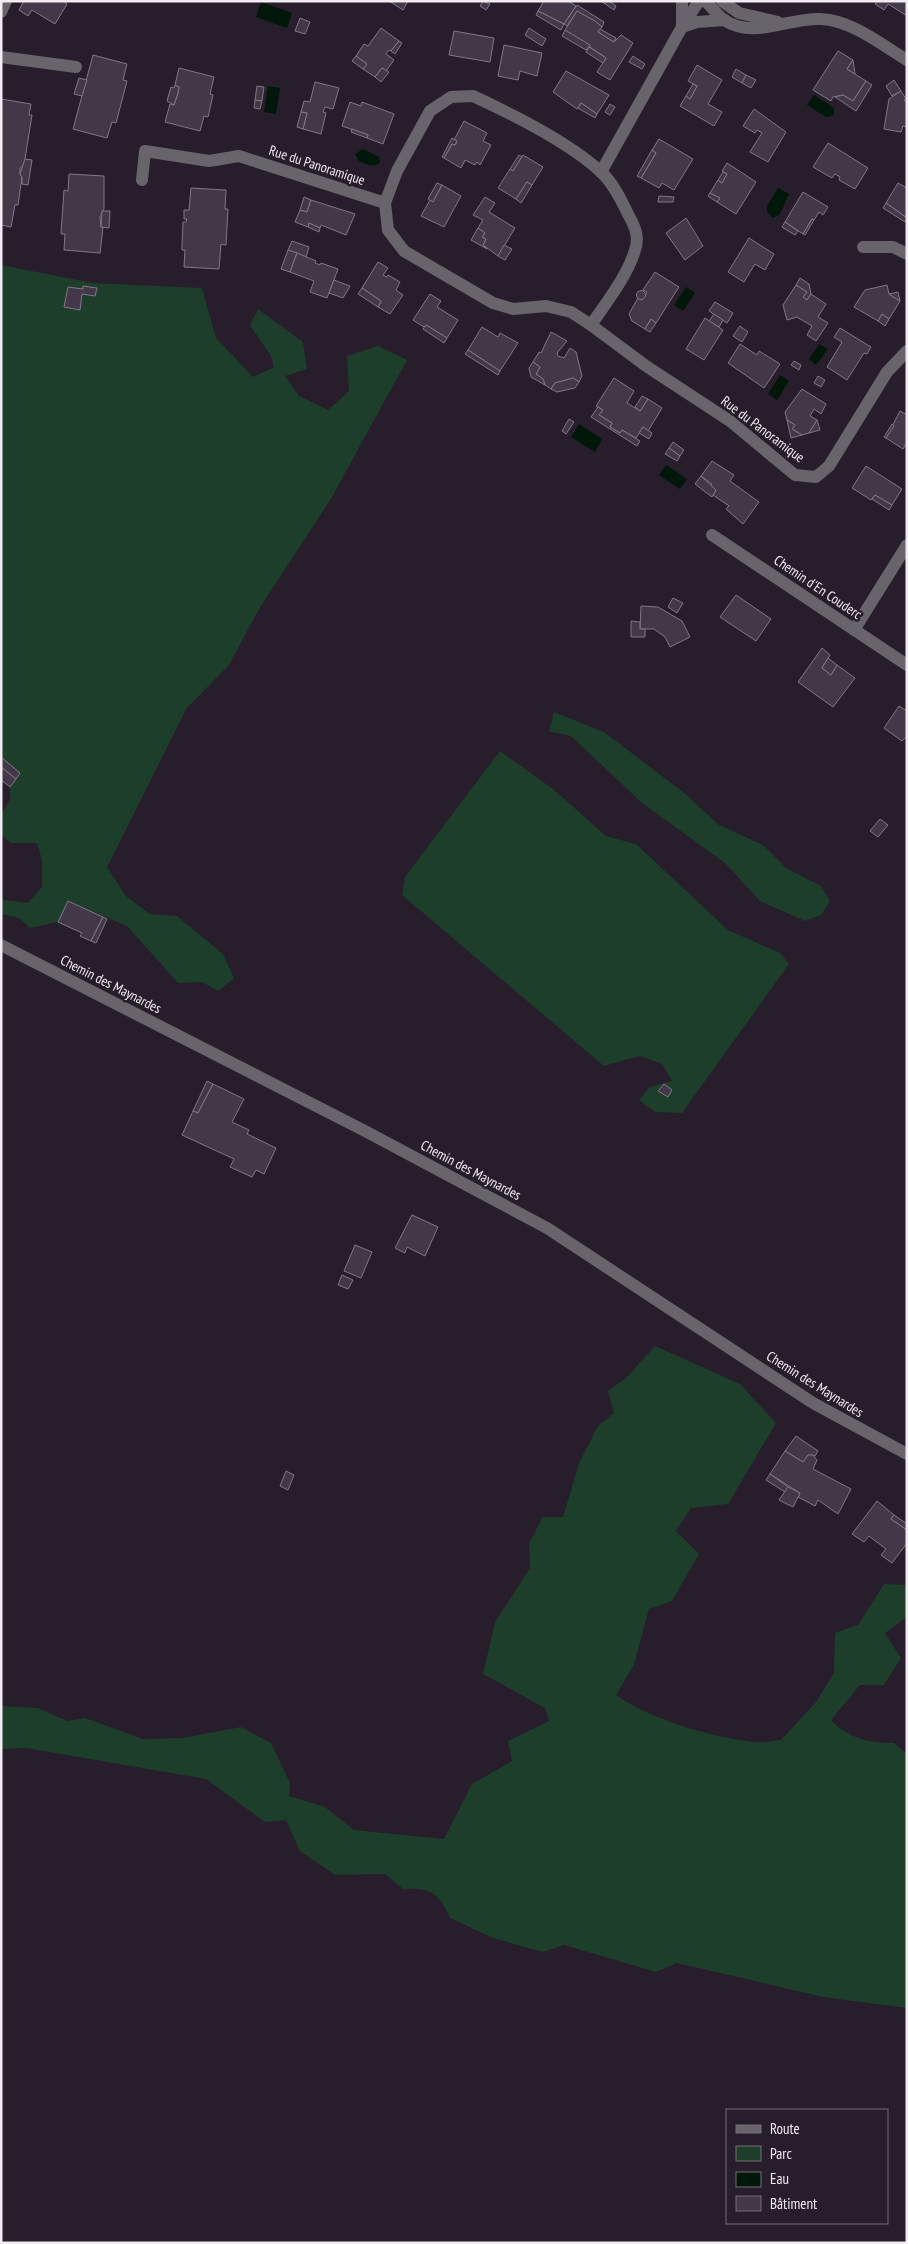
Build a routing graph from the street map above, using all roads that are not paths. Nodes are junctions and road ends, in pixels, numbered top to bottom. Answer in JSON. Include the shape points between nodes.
{"nodes":[{"id":1,"x":6,"y":1,"type":"edge"},
{"id":2,"x":682,"y":1,"type":"edge"},
{"id":3,"x":699,"y":1,"type":"edge"},
{"id":4,"x":705,"y":1,"type":"edge"},
{"id":5,"x":722,"y":1,"type":"edge"},
{"id":6,"x":1,"y":12,"type":"edge"},
{"id":7,"x":725,"y":20,"type":"junction"},
{"id":8,"x":782,"y":24,"type":"junction"},
{"id":9,"x":682,"y":27,"type":"junction"},
{"id":10,"x":1,"y":57,"type":"edge"},
{"id":11,"x":907,"y":60,"type":"edge"},
{"id":12,"x":76,"y":67,"type":"dead end"},
{"id":13,"x":602,"y":172,"type":"junction"},
{"id":14,"x":142,"y":180,"type":"dead end"},
{"id":15,"x":385,"y":203,"type":"junction"},
{"id":16,"x":863,"y":247,"type":"dead end"},
{"id":17,"x":907,"y":254,"type":"edge"},
{"id":18,"x":591,"y":325,"type":"junction"},
{"id":19,"x":907,"y":352,"type":"edge"},
{"id":20,"x":712,"y":535,"type":"dead end"},
{"id":21,"x":907,"y":545,"type":"edge"},
{"id":22,"x":854,"y":630,"type":"junction"},
{"id":23,"x":907,"y":665,"type":"edge"},
{"id":24,"x":1,"y":945,"type":"edge"},
{"id":25,"x":907,"y":1454,"type":"edge"}],
"edges":[{"from":1,"to":6,"type":"street"},
{"from":2,"to":9,"type":"street"},
{"from":3,"to":9,"type":"street"},
{"from":4,"to":7,"type":"street"},
{"from":5,"to":8,"type":"street","via":[[739,13]]},
{"from":7,"to":8,"type":"street","via":[[736,26],[756,29]]},
{"from":7,"to":9,"type":"street","via":[[697,22]]},
{"from":8,"to":11,"type":"street","via":[[822,19],[841,23]]},
{"from":9,"to":13,"type":"street"},
{"from":10,"to":12,"type":"street"},
{"from":13,"to":15,"type":"street","name":"Rue du Panoramique","via":[[510,114],[473,96],[451,97],[430,112],[397,171]]},
{"from":13,"to":18,"type":"street","name":"Rue du Panoramique","via":[[619,195],[637,230],[636,249]]},
{"from":14,"to":15,"type":"street","name":"Rue du Panoramique","via":[[145,151],[208,161],[239,156]]},
{"from":15,"to":18,"type":"street","name":"Rue du Panoramique","via":[[388,230],[404,251],[420,261],[493,304],[513,309],[546,306],[571,312]]},
{"from":16,"to":17,"type":"street","via":[[893,247]]},
{"from":18,"to":19,"type":"street","name":"Rue du Panoramique","via":[[730,421],[795,475],[816,477],[829,466],[887,372]]},
{"from":20,"to":22,"type":"street","name":"Chemin d'En Couderc"},
{"from":21,"to":22,"type":"street"},
{"from":22,"to":23,"type":"street","name":"Chemin d'En Couderc"},
{"from":24,"to":25,"type":"street","name":"Chemin des Maynardes","via":[[365,1130],[538,1223],[813,1403]]}]}
